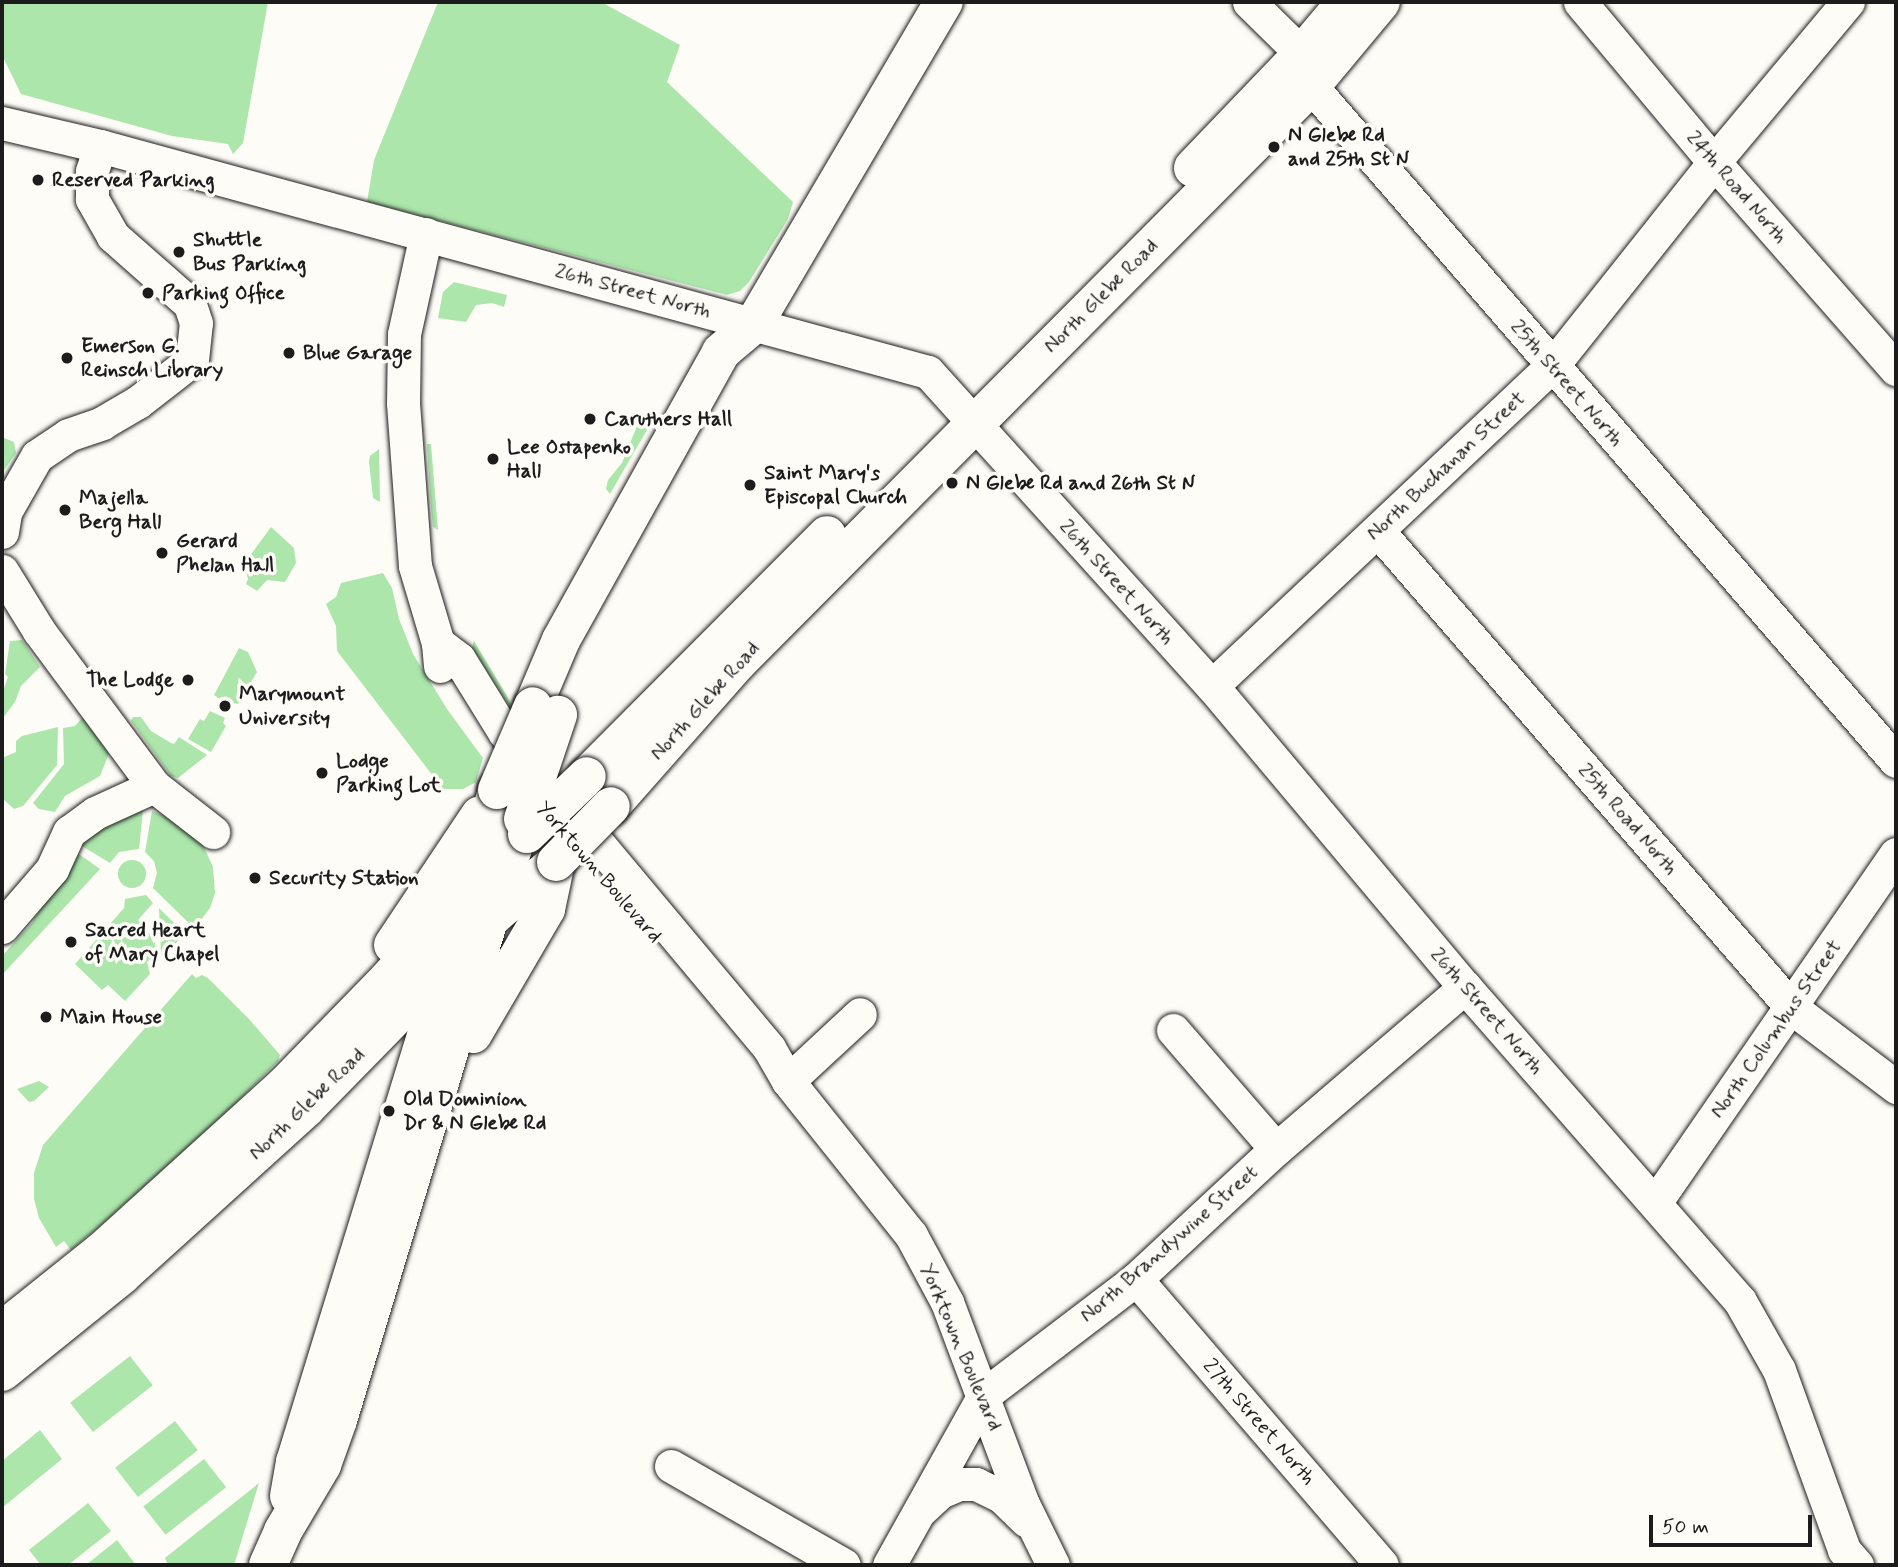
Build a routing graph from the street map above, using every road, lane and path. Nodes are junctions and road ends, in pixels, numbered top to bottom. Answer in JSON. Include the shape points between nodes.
{"nodes":[{"id":1,"x":944,"y":2,"type":"edge"},
{"id":2,"x":1249,"y":2,"type":"edge"},
{"id":3,"x":1346,"y":2,"type":"edge"},
{"id":4,"x":1381,"y":2,"type":"edge"},
{"id":5,"x":1580,"y":2,"type":"edge"},
{"id":6,"x":1848,"y":2,"type":"edge"},
{"id":7,"x":1306,"y":70,"type":"junction"},
{"id":8,"x":2,"y":123,"type":"edge"},
{"id":9,"x":100,"y":146,"type":"junction"},
{"id":10,"x":1714,"y":162,"type":"junction"},
{"id":11,"x":426,"y":234,"type":"junction"},
{"id":12,"x":754,"y":324,"type":"junction"},
{"id":13,"x":1552,"y":366,"type":"junction"},
{"id":14,"x":1896,"y":369,"type":"edge"},
{"id":15,"x":965,"y":414,"type":"junction"},
{"id":16,"x":1378,"y":531,"type":"junction"},
{"id":17,"x":2,"y":532,"type":"edge"},
{"id":18,"x":2,"y":571,"type":"edge"},
{"id":19,"x":1212,"y":686,"type":"junction"},
{"id":20,"x":546,"y":710,"type":"junction"},
{"id":21,"x":1896,"y":761,"type":"edge"},
{"id":22,"x":154,"y":786,"type":"junction"},
{"id":23,"x":497,"y":790,"type":"junction"},
{"id":24,"x":213,"y":832,"type":"dead end"},
{"id":25,"x":522,"y":833,"type":"junction"},
{"id":26,"x":1896,"y":854,"type":"edge"},
{"id":27,"x":556,"y":862,"type":"junction"},
{"id":28,"x":472,"y":886,"type":"junction"},
{"id":29,"x":488,"y":920,"type":"junction"},
{"id":30,"x":2,"y":927,"type":"edge"},
{"id":31,"x":450,"y":960,"type":"junction"},
{"id":32,"x":1465,"y":987,"type":"junction"},
{"id":33,"x":1792,"y":1008,"type":"junction"},
{"id":34,"x":860,"y":1014,"type":"dead end"},
{"id":35,"x":352,"y":1017,"type":"junction"},
{"id":36,"x":1173,"y":1030,"type":"dead end"},
{"id":37,"x":445,"y":1063,"type":"junction"},
{"id":38,"x":788,"y":1081,"type":"junction"},
{"id":39,"x":1896,"y":1087,"type":"edge"},
{"id":40,"x":1276,"y":1149,"type":"junction"},
{"id":41,"x":1655,"y":1203,"type":"junction"},
{"id":42,"x":1136,"y":1279,"type":"junction"},
{"id":43,"x":2,"y":1331,"type":"edge"},
{"id":44,"x":2,"y":1372,"type":"edge"},
{"id":45,"x":984,"y":1395,"type":"junction"},
{"id":46,"x":671,"y":1466,"type":"dead end"},
{"id":47,"x":918,"y":1513,"type":"junction"},
{"id":48,"x":1032,"y":1527,"type":"junction"},
{"id":49,"x":283,"y":1531,"type":"junction"},
{"id":50,"x":268,"y":1565,"type":"edge"},
{"id":51,"x":844,"y":1565,"type":"edge"},
{"id":52,"x":889,"y":1565,"type":"edge"},
{"id":53,"x":1053,"y":1565,"type":"edge"},
{"id":54,"x":1382,"y":1565,"type":"edge"},
{"id":55,"x":1857,"y":1565,"type":"edge"}],
"edges":[{"from":1,"to":12,"type":"main road"},
{"from":2,"to":7,"type":"street","name":"25th Street North"},
{"from":3,"to":7,"type":"main road","name":"North Glebe Road"},
{"from":4,"to":7,"type":"main road","name":"North Glebe Road"},
{"from":5,"to":10,"type":"street","name":"24th Road North"},
{"from":6,"to":10,"type":"street","name":"North Buchanan Street"},
{"from":7,"to":13,"type":"street","name":"25th Street North"},
{"from":7,"to":15,"type":"main road","name":"North Glebe Road","via":[[1124,241]]},
{"from":8,"to":9,"type":"street","name":"26th Street North"},
{"from":9,"to":11,"type":"street","name":"26th Street North"},
{"from":9,"to":17,"type":"street","via":[[92,171],[92,199],[113,236],[190,304],[196,331],[191,360],[138,402],[102,423],[68,435],[37,456],[5,512]]},
{"from":10,"to":13,"type":"street","name":"North Buchanan Street"},
{"from":10,"to":14,"type":"street","name":"24th Road North"},
{"from":11,"to":12,"type":"street","name":"26th Street North"},
{"from":11,"to":38,"type":"street","name":"Yorktown Boulevard","via":[[404,334],[403,403],[415,566],[438,643],[459,659],[504,732],[769,1048]]},
{"from":12,"to":15,"type":"street","name":"26th Street North","via":[[928,372]]},
{"from":12,"to":20,"type":"main road","via":[[721,352],[561,640]]},
{"from":13,"to":16,"type":"street","name":"North Buchanan Street"},
{"from":13,"to":21,"type":"street","name":"25th Street North"},
{"from":15,"to":19,"type":"street","name":"26th Street North"},
{"from":15,"to":25,"type":"main road","name":"North Glebe Road","bridge":true},
{"from":15,"to":27,"type":"main road","name":"North Glebe Road","bridge":true},
{"from":16,"to":19,"type":"street","name":"North Buchanan Street"},
{"from":16,"to":33,"type":"street","name":"25th Road North"},
{"from":18,"to":22,"type":"street","via":[[39,631]]},
{"from":19,"to":32,"type":"street","name":"26th Street North"},
{"from":20,"to":23,"type":"main road","bridge":true},
{"from":20,"to":25,"type":"main road","bridge":true},
{"from":22,"to":24,"type":"street"},
{"from":22,"to":30,"type":"street","via":[[69,832],[52,869]]},
{"from":23,"to":28,"type":"main road"},
{"from":23,"to":35,"type":"main road","via":[[372,975]]},
{"from":25,"to":28,"type":"main road","name":"North Glebe Road"},
{"from":25,"to":29,"type":"main road"},
{"from":26,"to":33,"type":"street","name":"North Columbus Street"},
{"from":27,"to":29,"type":"main road","name":"North Glebe Road"},
{"from":27,"to":37,"type":"main road","via":[[546,909],[469,1040]]},
{"from":28,"to":31,"type":"main road"},
{"from":28,"to":35,"type":"main road","name":"North Glebe Road"},
{"from":29,"to":31,"type":"main road","name":"North Glebe Road"},
{"from":29,"to":37,"type":"main road"},
{"from":31,"to":44,"type":"main road","name":"North Glebe Road","via":[[306,1108],[122,1275]]},
{"from":31,"to":49,"type":"main road","via":[[295,1462]]},
{"from":32,"to":40,"type":"street","name":"North Brandywine Street"},
{"from":32,"to":41,"type":"street","name":"26th Street North"},
{"from":33,"to":39,"type":"street","name":"25th Road North"},
{"from":33,"to":41,"type":"street","name":"North Columbus Street"},
{"from":34,"to":38,"type":"street"},
{"from":35,"to":43,"type":"main road","name":"North Glebe Road","via":[[285,1085],[102,1251]]},
{"from":36,"to":40,"type":"street"},
{"from":37,"to":49,"type":"main road","via":[[338,1420],[322,1465]]},
{"from":38,"to":45,"type":"street","name":"Yorktown Boulevard","via":[[917,1246],[947,1302]]},
{"from":40,"to":42,"type":"street","name":"North Brandywine Street"},
{"from":41,"to":55,"type":"street","name":"26th Street North","via":[[1740,1301],[1779,1370],[1844,1550]]},
{"from":42,"to":45,"type":"street","name":"North Brandywine Street"},
{"from":42,"to":54,"type":"street","name":"27th Street North"},
{"from":45,"to":47,"type":"street","name":"North Brandywine Street"},
{"from":45,"to":48,"type":"street","name":"Yorktown Boulevard"},
{"from":46,"to":51,"type":"street"},
{"from":47,"to":48,"type":"street","via":[[940,1492],[959,1484],[976,1484],[1001,1496]]},
{"from":47,"to":52,"type":"street","name":"North Brandywine Street"},
{"from":48,"to":53,"type":"street","name":"Yorktown Boulevard"},
{"from":49,"to":50,"type":"main road"}]}
